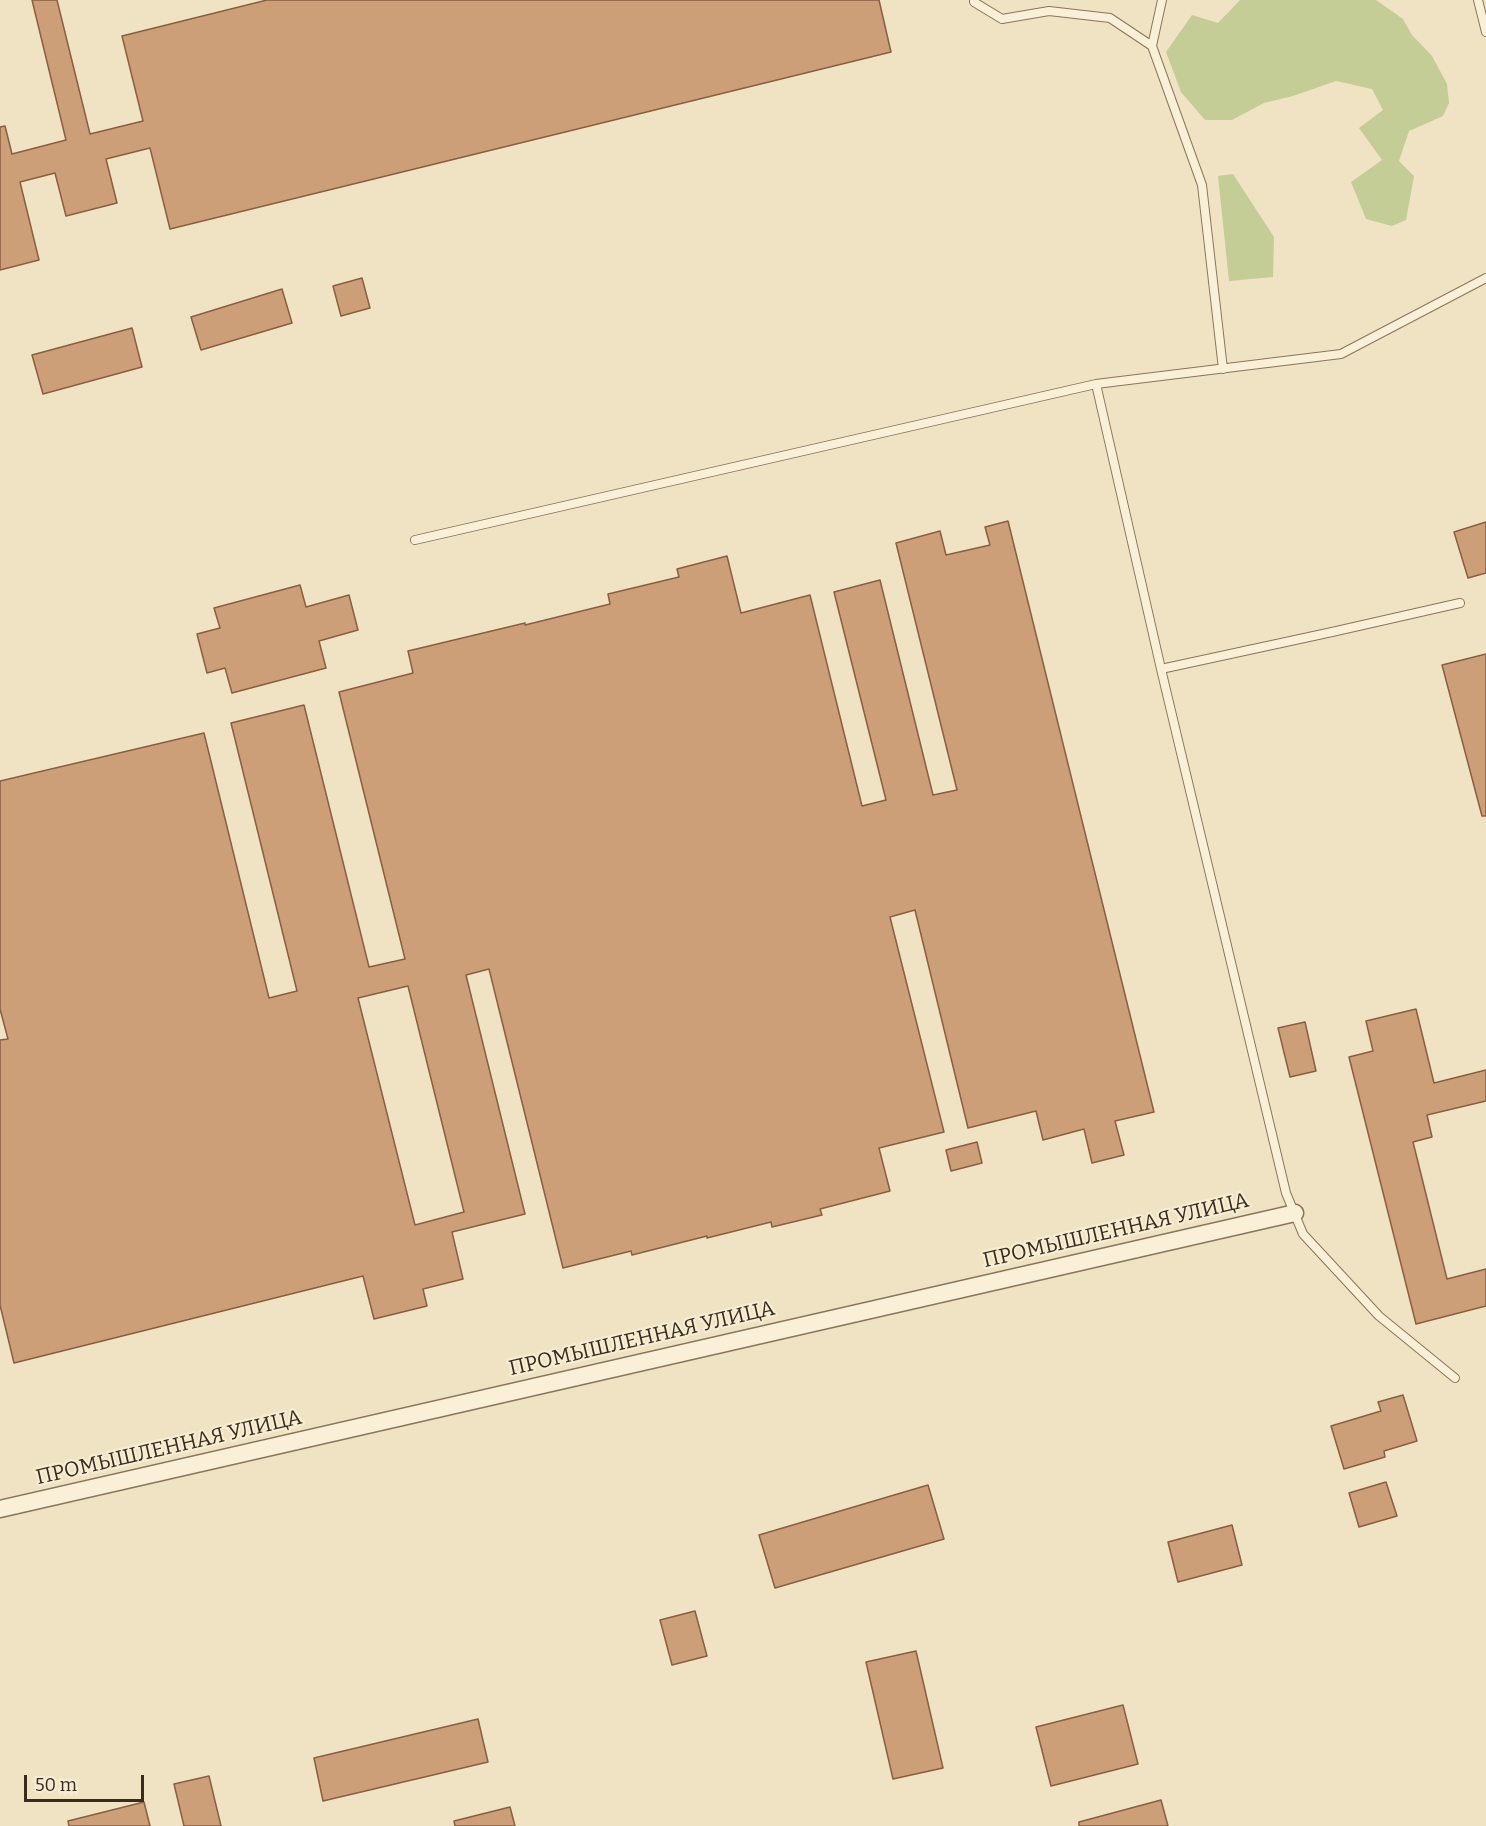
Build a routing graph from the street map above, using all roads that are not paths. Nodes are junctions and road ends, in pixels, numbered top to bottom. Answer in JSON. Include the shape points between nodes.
{"nodes":[{"id":1,"x":974,"y":0,"type":"edge"},
{"id":2,"x":1162,"y":0,"type":"edge"},
{"id":3,"x":1478,"y":0,"type":"edge"},
{"id":4,"x":1486,"y":32,"type":"edge"},
{"id":5,"x":1152,"y":46,"type":"junction"},
{"id":6,"x":1486,"y":279,"type":"edge"},
{"id":7,"x":1222,"y":369,"type":"junction"},
{"id":8,"x":1096,"y":384,"type":"junction"},
{"id":9,"x":415,"y":540,"type":"dead end"},
{"id":10,"x":1460,"y":603,"type":"dead end"},
{"id":11,"x":1161,"y":669,"type":"junction"},
{"id":12,"x":1295,"y":1214,"type":"junction"},
{"id":13,"x":1455,"y":1378,"type":"dead end"},
{"id":14,"x":0,"y":1509,"type":"edge"}],
"edges":[{"from":1,"to":5,"type":"lane","via":[[1002,19],[1049,11],[1110,18]]},
{"from":2,"to":5,"type":"lane"},
{"from":3,"to":4,"type":"lane"},
{"from":5,"to":7,"type":"lane","via":[[1202,184]]},
{"from":6,"to":7,"type":"lane","via":[[1341,354]]},
{"from":7,"to":8,"type":"lane"},
{"from":8,"to":9,"type":"lane"},
{"from":8,"to":11,"type":"lane"},
{"from":10,"to":11,"type":"lane"},
{"from":11,"to":12,"type":"lane","via":[[1286,1193]]},
{"from":12,"to":13,"type":"lane","via":[[1304,1234],[1379,1316]]},
{"from":12,"to":14,"type":"street","name":"ПРОМЫШЛЕННАЯ УЛИЦА"}]}
